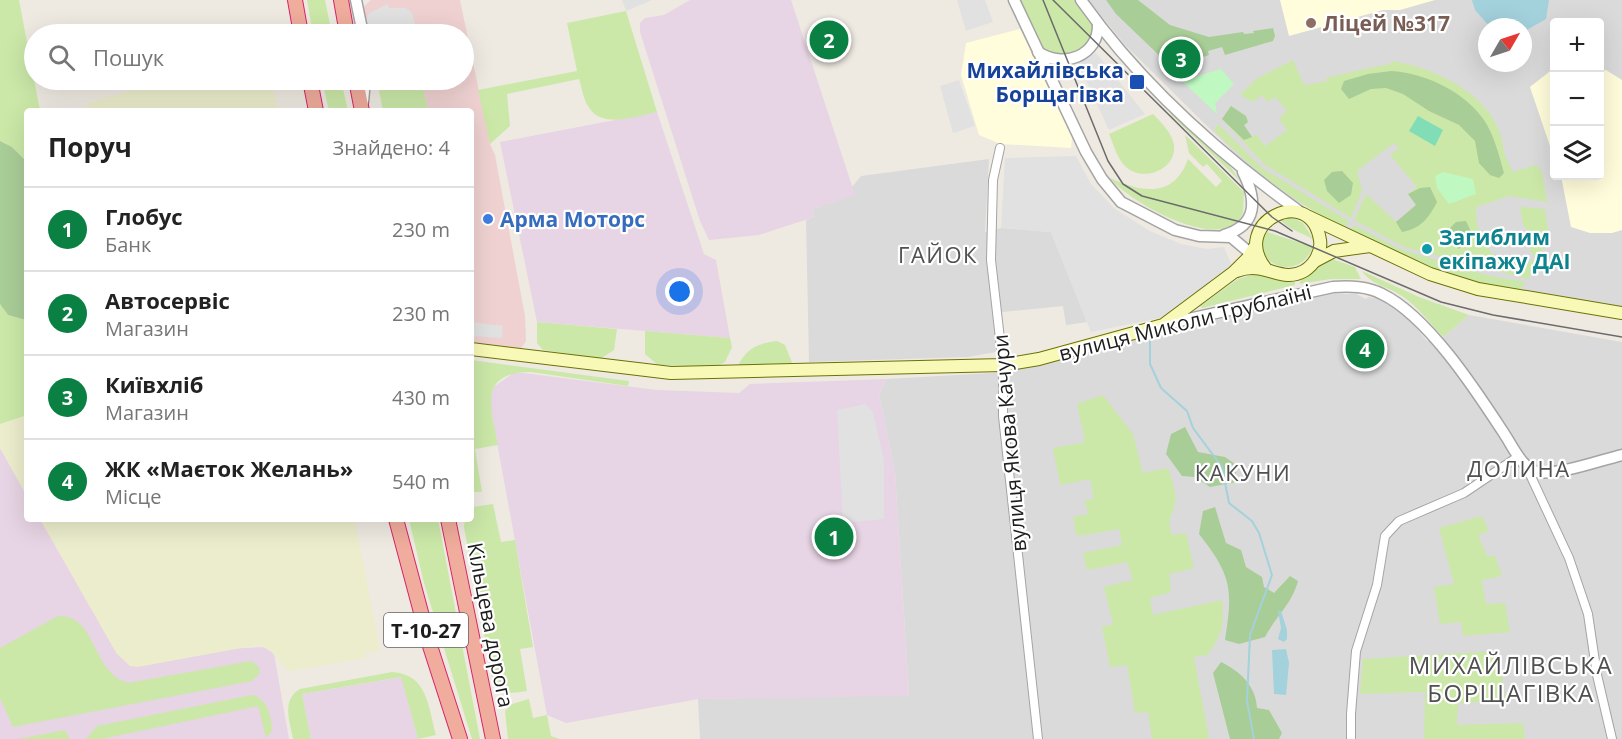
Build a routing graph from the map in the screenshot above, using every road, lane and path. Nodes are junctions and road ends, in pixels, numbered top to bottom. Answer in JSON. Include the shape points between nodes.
{"nodes":[{"id":1,"x":295,"y":0,"type":"edge"},
{"id":2,"x":341,"y":0,"type":"edge"},
{"id":3,"x":356,"y":0,"type":"edge"},
{"id":4,"x":1014,"y":0,"type":"edge"},
{"id":5,"x":1081,"y":0,"type":"edge"},
{"id":6,"x":299,"y":24,"type":"edge"},
{"id":7,"x":345,"y":24,"type":"edge"},
{"id":8,"x":361,"y":24,"type":"edge"},
{"id":9,"x":1098,"y":24,"type":"junction"},
{"id":10,"x":1038,"y":52,"type":"junction"},
{"id":11,"x":312,"y":90,"type":"edge"},
{"id":12,"x":358,"y":90,"type":"edge"},
{"id":13,"x":364,"y":90,"type":"edge"},
{"id":14,"x":315,"y":108,"type":"edge"},
{"id":15,"x":361,"y":108,"type":"edge"},
{"id":16,"x":362,"y":108,"type":"edge"},
{"id":17,"x":1000,"y":148,"type":"dead end"},
{"id":18,"x":1240,"y":168,"type":"junction"},
{"id":19,"x":1304,"y":214,"type":"junction"},
{"id":20,"x":1223,"y":235,"type":"junction"},
{"id":21,"x":1374,"y":246,"type":"junction"},
{"id":22,"x":1259,"y":257,"type":"junction"},
{"id":23,"x":1314,"y":261,"type":"junction"},
{"id":24,"x":1234,"y":272,"type":"junction"},
{"id":25,"x":1622,"y":313,"type":"edge"},
{"id":26,"x":1162,"y":325,"type":"junction"},
{"id":27,"x":474,"y":349,"type":"edge"},
{"id":28,"x":1004,"y":365,"type":"junction"},
{"id":29,"x":1622,"y":455,"type":"edge"},
{"id":30,"x":1519,"y":456,"type":"junction"},
{"id":31,"x":1527,"y":468,"type":"junction"},
{"id":32,"x":397,"y":522,"type":"edge"},
{"id":33,"x":449,"y":522,"type":"edge"},
{"id":34,"x":460,"y":739,"type":"edge"},
{"id":35,"x":493,"y":739,"type":"edge"},
{"id":36,"x":1028,"y":739,"type":"edge"},
{"id":37,"x":1038,"y":739,"type":"edge"},
{"id":38,"x":1351,"y":739,"type":"edge"},
{"id":39,"x":1612,"y":739,"type":"edge"}],
"edges":[{"from":1,"to":6,"type":"highway"},
{"from":2,"to":7,"type":"highway"},
{"from":3,"to":8,"type":"street"},
{"from":4,"to":10,"type":"street"},
{"from":5,"to":9,"type":"street"},
{"from":9,"to":10,"type":"street","via":[[1092,46],[1071,58],[1055,61]]},
{"from":9,"to":18,"type":"street"},
{"from":10,"to":20,"type":"street","via":[[1091,162],[1121,202],[1175,230],[1199,236]]},
{"from":11,"to":14,"type":"highway"},
{"from":12,"to":15,"type":"highway"},
{"from":13,"to":16,"type":"street"},
{"from":17,"to":28,"type":"street","name":"вулиця Якова Качури","via":[[993,180],[991,260]]},
{"from":18,"to":19,"type":"street"},
{"from":18,"to":20,"type":"street","via":[[1251,195],[1249,219],[1240,229]]},
{"from":19,"to":21,"type":"main road"},
{"from":19,"to":22,"type":"main road","via":[[1287,211],[1272,217],[1258,232]]},
{"from":19,"to":23,"type":"main road","via":[[1316,226],[1320,244]]},
{"from":20,"to":22,"type":"street","via":[[1237,240]]},
{"from":21,"to":23,"type":"main road","via":[[1334,251]]},
{"from":21,"to":25,"type":"main road","via":[[1430,274],[1478,289]]},
{"from":22,"to":23,"type":"main road","via":[[1284,275],[1302,272]]},
{"from":22,"to":24,"type":"main road"},
{"from":22,"to":24,"type":"main road","via":[[1254,266]]},
{"from":24,"to":26,"type":"main road"},
{"from":26,"to":28,"type":"main road","name":"вулиця Миколи Трублаїні"},
{"from":26,"to":30,"type":"street","name":"вулиця Миколи Трублаїні","via":[[1333,287],[1374,291],[1402,305],[1432,336]]},
{"from":27,"to":28,"type":"main road","name":"вулиця Миколи Трублаїні","via":[[671,373]]},
{"from":28,"to":37,"type":"street","name":"вулиця Якова Качури","via":[[1003,416]]},
{"from":29,"to":31,"type":"street","via":[[1552,471]]},
{"from":30,"to":31,"type":"street","name":"вулиця Миколи Трублаїні"},
{"from":30,"to":38,"type":"street","via":[[1464,493],[1399,521],[1385,536],[1377,585],[1356,651]]},
{"from":31,"to":39,"type":"street","name":"вулиця Миколи Трублаїні","via":[[1569,558],[1588,614]]},
{"from":32,"to":34,"type":"highway","number":"Т-10-27"},
{"from":33,"to":35,"type":"highway","name":"Кільцева дорога","number":"Т-10-27"},
{"from":36,"to":37,"type":"street"}]}
